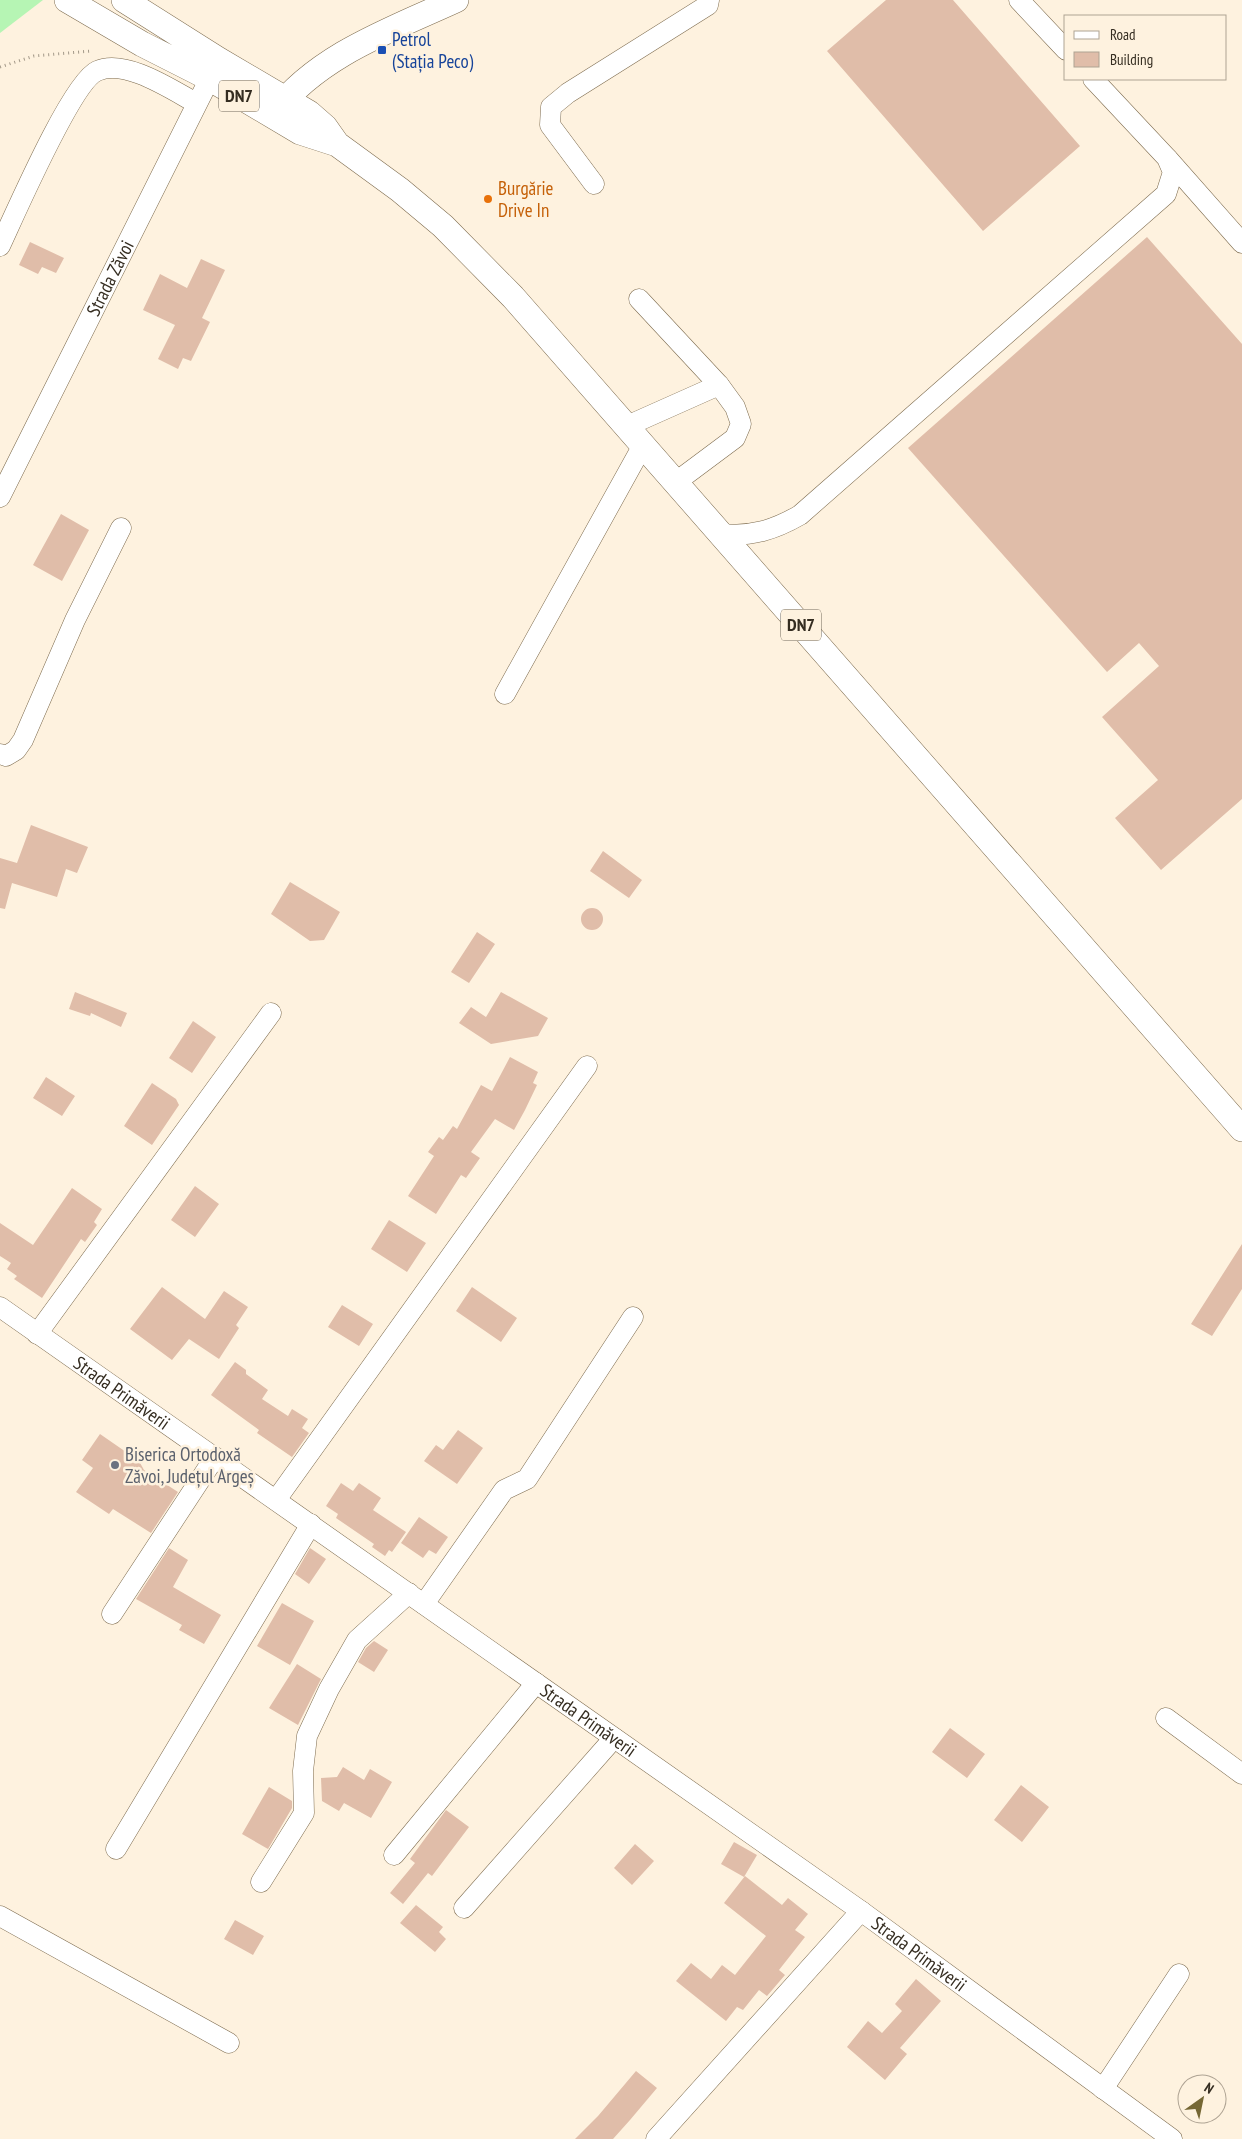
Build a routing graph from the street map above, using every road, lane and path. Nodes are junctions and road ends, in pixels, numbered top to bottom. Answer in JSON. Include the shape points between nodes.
{"nodes":[{"id":1,"x":67,"y":0,"type":"edge"},
{"id":2,"x":124,"y":0,"type":"edge"},
{"id":3,"x":456,"y":0,"type":"edge"},
{"id":4,"x":709,"y":0,"type":"edge"},
{"id":5,"x":1019,"y":0,"type":"edge"},
{"id":6,"x":1064,"y":48,"type":"edge"},
{"id":7,"x":100,"y":51,"type":"dead end"},
{"id":8,"x":0,"y":67,"type":"edge"},
{"id":9,"x":214,"y":69,"type":"junction"},
{"id":10,"x":1094,"y":80,"type":"edge"},
{"id":11,"x":196,"y":103,"type":"junction"},
{"id":12,"x":278,"y":107,"type":"junction"},
{"id":13,"x":1167,"y":158,"type":"junction"},
{"id":14,"x":594,"y":184,"type":"dead end"},
{"id":15,"x":1166,"y":194,"type":"junction"},
{"id":16,"x":1199,"y":195,"type":"junction"},
{"id":17,"x":1242,"y":244,"type":"edge"},
{"id":18,"x":0,"y":246,"type":"edge"},
{"id":19,"x":639,"y":299,"type":"dead end"},
{"id":20,"x":719,"y":385,"type":"junction"},
{"id":21,"x":627,"y":426,"type":"junction"},
{"id":22,"x":643,"y":445,"type":"junction"},
{"id":23,"x":676,"y":482,"type":"junction"},
{"id":24,"x":0,"y":497,"type":"edge"},
{"id":25,"x":121,"y":528,"type":"dead end"},
{"id":26,"x":721,"y":534,"type":"junction"},
{"id":27,"x":505,"y":694,"type":"dead end"},
{"id":28,"x":0,"y":754,"type":"edge"},
{"id":29,"x":271,"y":1013,"type":"dead end"},
{"id":30,"x":587,"y":1066,"type":"dead end"},
{"id":31,"x":1242,"y":1129,"type":"edge"},
{"id":32,"x":0,"y":1307,"type":"edge"},
{"id":33,"x":633,"y":1317,"type":"dead end"},
{"id":34,"x":37,"y":1334,"type":"junction"},
{"id":35,"x":215,"y":1457,"type":"junction"},
{"id":36,"x":276,"y":1500,"type":"junction"},
{"id":37,"x":311,"y":1524,"type":"junction"},
{"id":38,"x":416,"y":1599,"type":"junction"},
{"id":39,"x":112,"y":1614,"type":"dead end"},
{"id":40,"x":536,"y":1683,"type":"junction"},
{"id":41,"x":1166,"y":1718,"type":"dead end"},
{"id":42,"x":614,"y":1738,"type":"junction"},
{"id":43,"x":1242,"y":1774,"type":"edge"},
{"id":44,"x":116,"y":1849,"type":"dead end"},
{"id":45,"x":394,"y":1855,"type":"dead end"},
{"id":46,"x":261,"y":1882,"type":"dead end"},
{"id":47,"x":464,"y":1908,"type":"dead end"},
{"id":48,"x":860,"y":1911,"type":"junction"},
{"id":49,"x":0,"y":1916,"type":"edge"},
{"id":50,"x":1179,"y":1974,"type":"dead end"},
{"id":51,"x":229,"y":2043,"type":"dead end"},
{"id":52,"x":1103,"y":2089,"type":"junction"},
{"id":53,"x":656,"y":2139,"type":"edge"},
{"id":54,"x":1172,"y":2139,"type":"edge"}],
"edges":[{"from":1,"to":9,"type":"main road","number":"DN7","via":[[142,44]]},
{"from":2,"to":9,"type":"main road","number":"DN7","via":[[160,21]]},
{"from":3,"to":12,"type":"main road","via":[[367,42],[321,68]]},
{"from":4,"to":14,"type":"street","via":[[708,5],[551,107],[550,125]]},
{"from":5,"to":6,"type":"street"},
{"from":7,"to":8,"type":"path","via":[[34,56]]},
{"from":9,"to":11,"type":"street","name":"Strada Zăvoi"},
{"from":9,"to":12,"type":"main road","number":"DN7"},
{"from":10,"to":13,"type":"street"},
{"from":11,"to":18,"type":"street","via":[[135,72],[113,68],[97,71],[83,83],[68,107]]},
{"from":11,"to":24,"type":"street","name":"Strada Zăvoi"},
{"from":12,"to":21,"type":"main road","number":"DN7","via":[[309,113],[337,144],[443,226],[514,297]]},
{"from":13,"to":15,"type":"street","via":[[1173,172]]},
{"from":13,"to":16,"type":"street"},
{"from":15,"to":16,"type":"street","via":[[1176,191]]},
{"from":15,"to":26,"type":"street","via":[[800,515],[780,527],[760,533],[741,536]]},
{"from":16,"to":17,"type":"street"},
{"from":19,"to":20,"type":"street"},
{"from":20,"to":21,"type":"street"},
{"from":20,"to":23,"type":"street","via":[[735,407],[741,424],[735,438]]},
{"from":21,"to":22,"type":"main road","number":"DN7"},
{"from":22,"to":23,"type":"main road","number":"DN7"},
{"from":22,"to":27,"type":"street"},
{"from":23,"to":26,"type":"main road","number":"DN7"},
{"from":25,"to":28,"type":"street","via":[[75,620],[23,740],[16,750],[6,756]]},
{"from":26,"to":31,"type":"main road","number":"DN7"},
{"from":29,"to":34,"type":"street"},
{"from":30,"to":36,"type":"street"},
{"from":32,"to":34,"type":"street","name":"Strada Primăverii"},
{"from":33,"to":38,"type":"street","via":[[527,1479],[504,1490]]},
{"from":34,"to":35,"type":"street","name":"Strada Primăverii"},
{"from":35,"to":36,"type":"street","name":"Strada Primăverii"},
{"from":35,"to":39,"type":"street"},
{"from":36,"to":37,"type":"street","name":"Strada Primăverii"},
{"from":37,"to":38,"type":"street","name":"Strada Primăverii"},
{"from":37,"to":44,"type":"street"},
{"from":38,"to":40,"type":"street","name":"Strada Primăverii"},
{"from":38,"to":46,"type":"street","via":[[357,1640],[329,1689],[307,1736],[303,1771],[304,1813]]},
{"from":40,"to":42,"type":"street","name":"Strada Primăverii"},
{"from":40,"to":45,"type":"street"},
{"from":41,"to":43,"type":"street"},
{"from":42,"to":47,"type":"street"},
{"from":42,"to":48,"type":"street","name":"Strada Primăverii"},
{"from":48,"to":52,"type":"street","name":"Strada Primăverii"},
{"from":48,"to":53,"type":"street"},
{"from":49,"to":51,"type":"street"},
{"from":50,"to":52,"type":"street"},
{"from":52,"to":54,"type":"street","name":"Strada Primăverii"}]}
